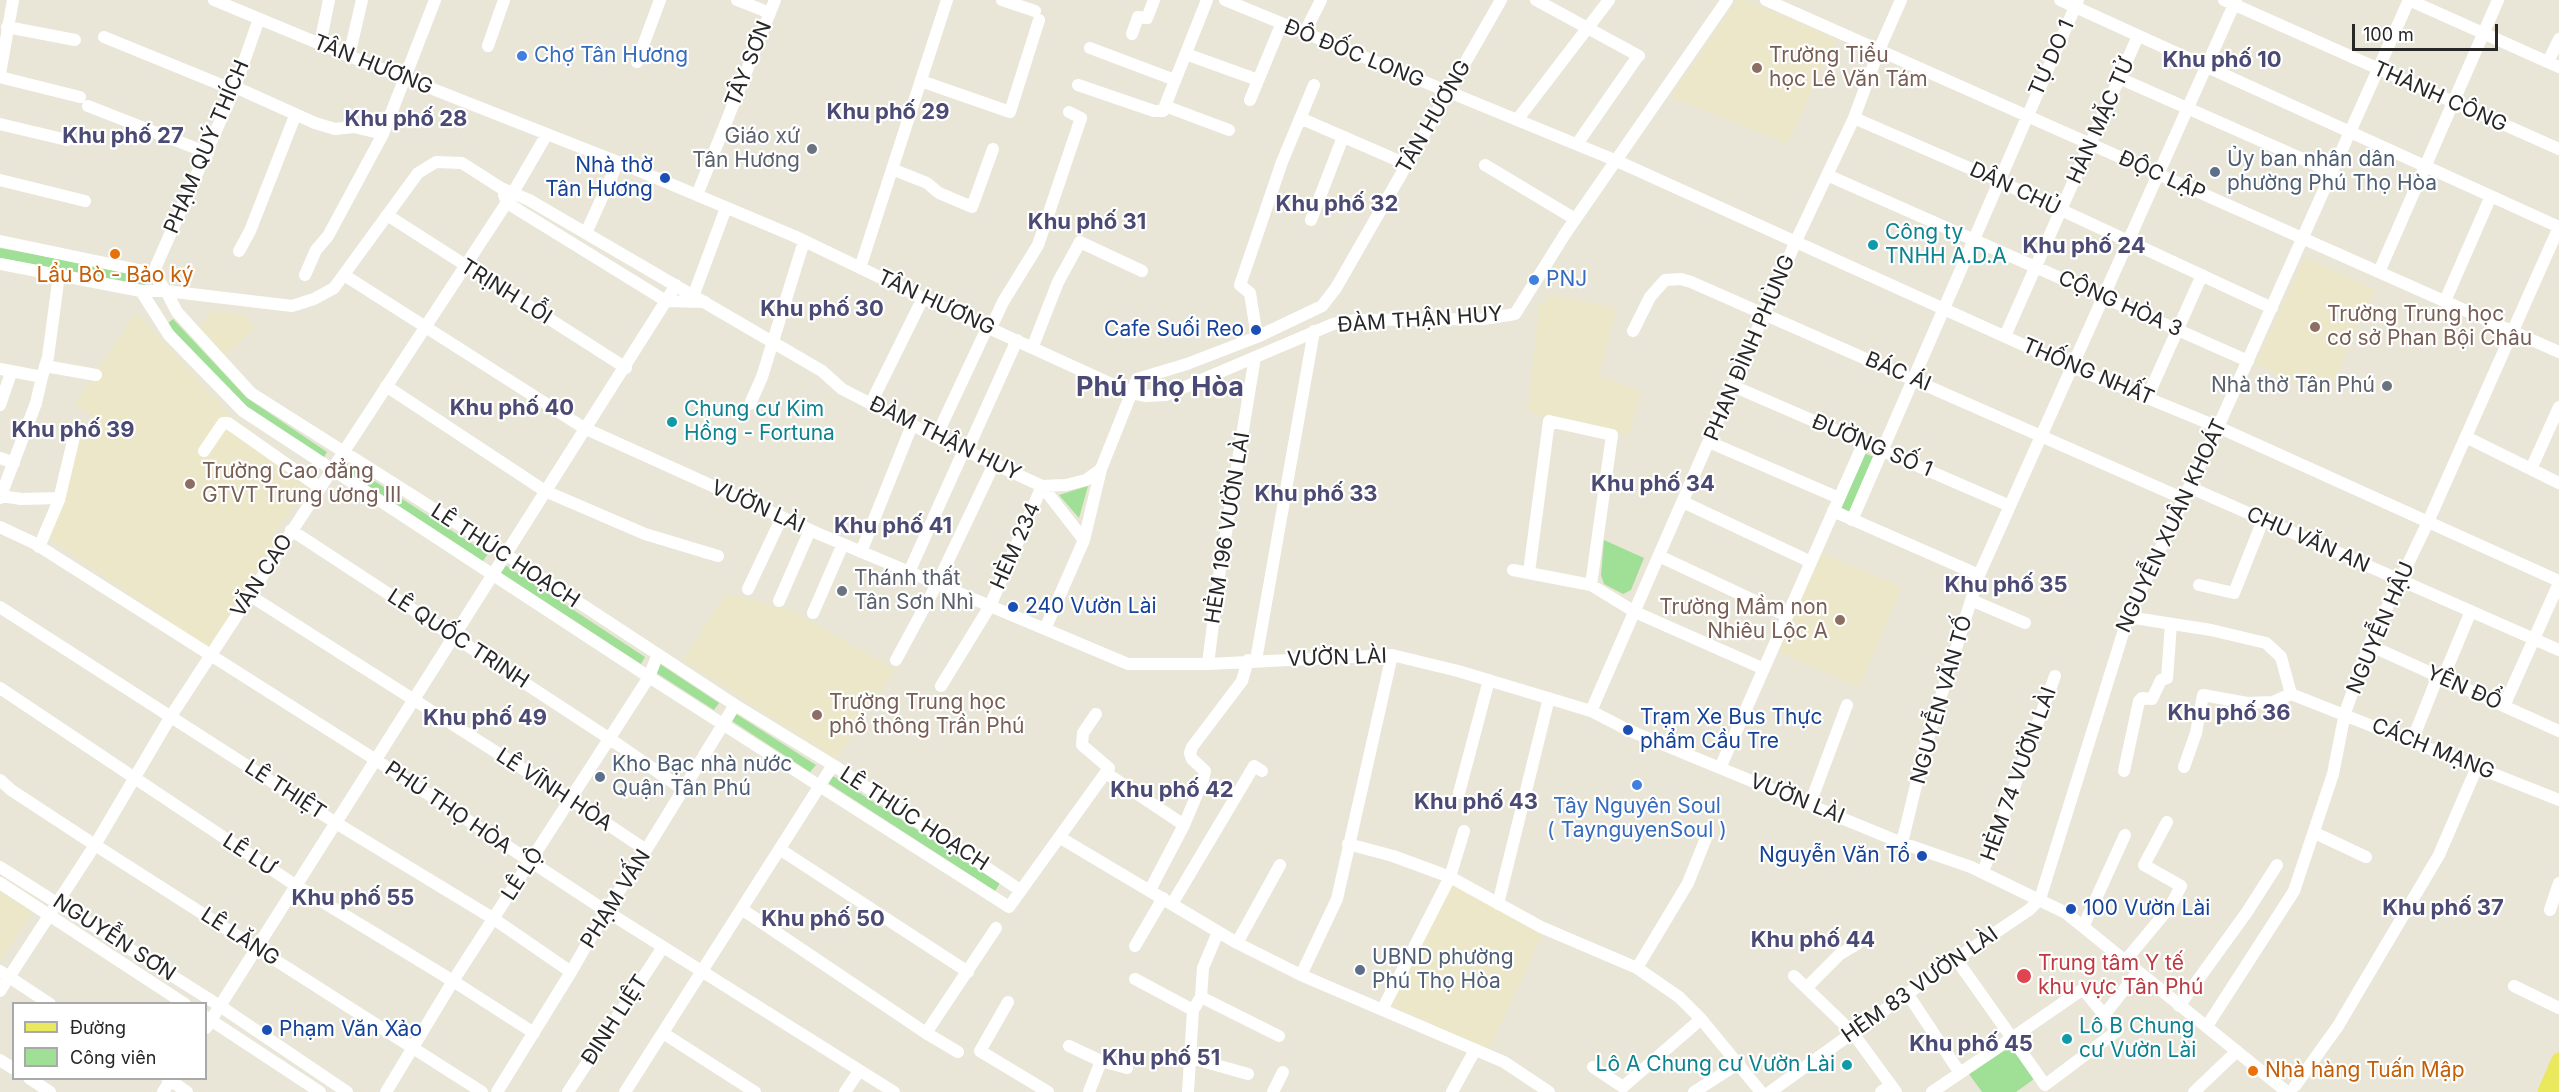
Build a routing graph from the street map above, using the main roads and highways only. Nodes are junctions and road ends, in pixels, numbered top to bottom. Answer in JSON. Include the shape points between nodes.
{"nodes":[{"id":1,"x":2559,"y":1060,"type":"edge"},
{"id":2,"x":2559,"y":1086,"type":"edge"},
{"id":3,"x":2545,"y":1092,"type":"edge"},
{"id":4,"x":2556,"y":1092,"type":"edge"}],
"edges":[{"from":1,"to":3,"type":"main road"},
{"from":2,"to":4,"type":"main road"}]}
